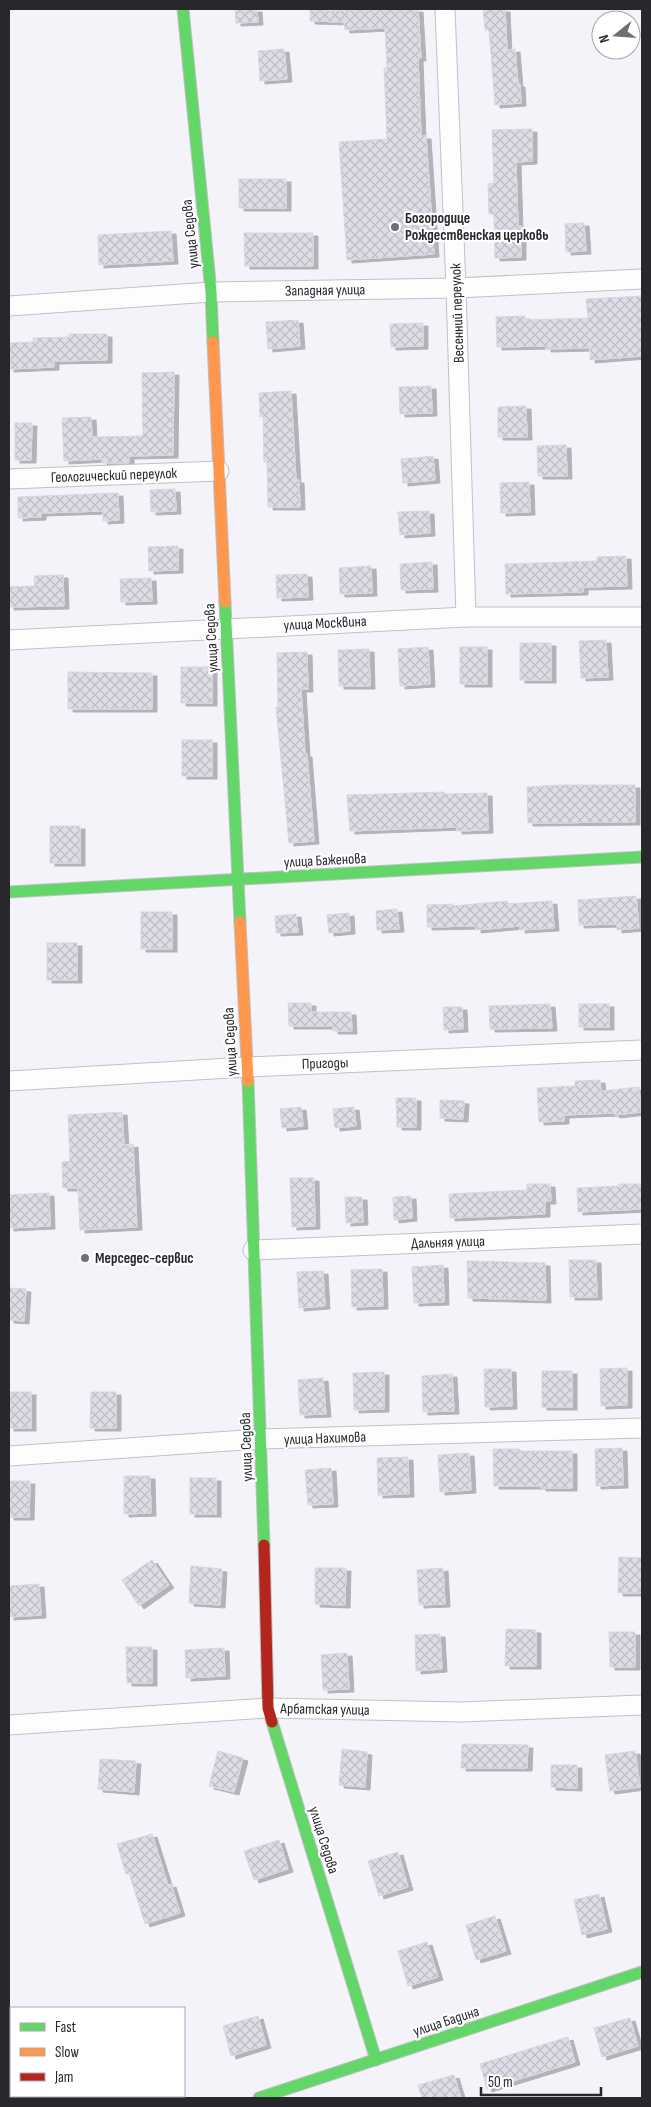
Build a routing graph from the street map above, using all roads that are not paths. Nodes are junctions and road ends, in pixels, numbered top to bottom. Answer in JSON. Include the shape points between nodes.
{"nodes":[{"id":1,"x":183,"y":9,"type":"edge"},
{"id":2,"x":445,"y":9,"type":"edge"},
{"id":3,"x":642,"y":279,"type":"edge"},
{"id":4,"x":456,"y":288,"type":"junction"},
{"id":5,"x":211,"y":292,"type":"junction"},
{"id":6,"x":9,"y":306,"type":"edge"},
{"id":7,"x":219,"y":471,"type":"junction"},
{"id":8,"x":9,"y":479,"type":"edge"},
{"id":9,"x":466,"y":617,"type":"junction"},
{"id":10,"x":642,"y":617,"type":"edge"},
{"id":11,"x":226,"y":628,"type":"junction"},
{"id":12,"x":9,"y":640,"type":"edge"},
{"id":13,"x":642,"y":857,"type":"edge"},
{"id":14,"x":237,"y":880,"type":"junction"},
{"id":15,"x":9,"y":892,"type":"edge"},
{"id":16,"x":642,"y":1050,"type":"edge"},
{"id":17,"x":246,"y":1066,"type":"junction"},
{"id":18,"x":9,"y":1080,"type":"edge"},
{"id":19,"x":642,"y":1234,"type":"edge"},
{"id":20,"x":253,"y":1250,"type":"junction"},
{"id":21,"x":642,"y":1428,"type":"edge"},
{"id":22,"x":261,"y":1440,"type":"junction"},
{"id":23,"x":9,"y":1456,"type":"edge"},
{"id":24,"x":642,"y":1705,"type":"edge"},
{"id":25,"x":268,"y":1708,"type":"junction"},
{"id":26,"x":9,"y":1725,"type":"edge"},
{"id":27,"x":642,"y":1972,"type":"edge"},
{"id":28,"x":376,"y":2060,"type":"junction"},
{"id":29,"x":258,"y":2098,"type":"edge"}],
"edges":[{"from":1,"to":5,"type":"street","name":"улица Седова"},
{"from":2,"to":4,"type":"street","name":"Весенний переулок"},
{"from":3,"to":4,"type":"street","name":"Западная улица"},
{"from":4,"to":5,"type":"street","name":"Западная улица"},
{"from":4,"to":9,"type":"street","name":"Весенний переулок"},
{"from":5,"to":6,"type":"street","name":"Западная улица"},
{"from":5,"to":7,"type":"street","name":"улица Седова"},
{"from":7,"to":8,"type":"street","name":"Геологический переулок"},
{"from":7,"to":11,"type":"street","name":"улица Седова"},
{"from":9,"to":10,"type":"street","name":"улица Москвина"},
{"from":9,"to":11,"type":"street","name":"улица Москвина"},
{"from":11,"to":12,"type":"street","name":"улица Москвина"},
{"from":11,"to":14,"type":"street","name":"улица Седова"},
{"from":13,"to":14,"type":"street","name":"улица Баженова"},
{"from":14,"to":15,"type":"street","name":"улица Баженова"},
{"from":14,"to":17,"type":"street","name":"улица Седова"},
{"from":16,"to":17,"type":"street","name":"Пригоды"},
{"from":17,"to":18,"type":"street","name":"Пригоды"},
{"from":17,"to":20,"type":"street","name":"улица Седова"},
{"from":19,"to":20,"type":"street","name":"Дальняя улица"},
{"from":20,"to":22,"type":"street","name":"улица Седова"},
{"from":21,"to":22,"type":"street","name":"улица Нахимова"},
{"from":22,"to":23,"type":"street","name":"улица Нахимова"},
{"from":22,"to":25,"type":"street","name":"улица Седова"},
{"from":24,"to":25,"type":"street","name":"Арбатская улица","via":[[461,1712]]},
{"from":25,"to":26,"type":"street","name":"Арбатская улица"},
{"from":25,"to":28,"type":"street","name":"улица Седова"},
{"from":27,"to":28,"type":"street","name":"улица Бадина"},
{"from":28,"to":29,"type":"street","name":"улица Бадина"}]}
